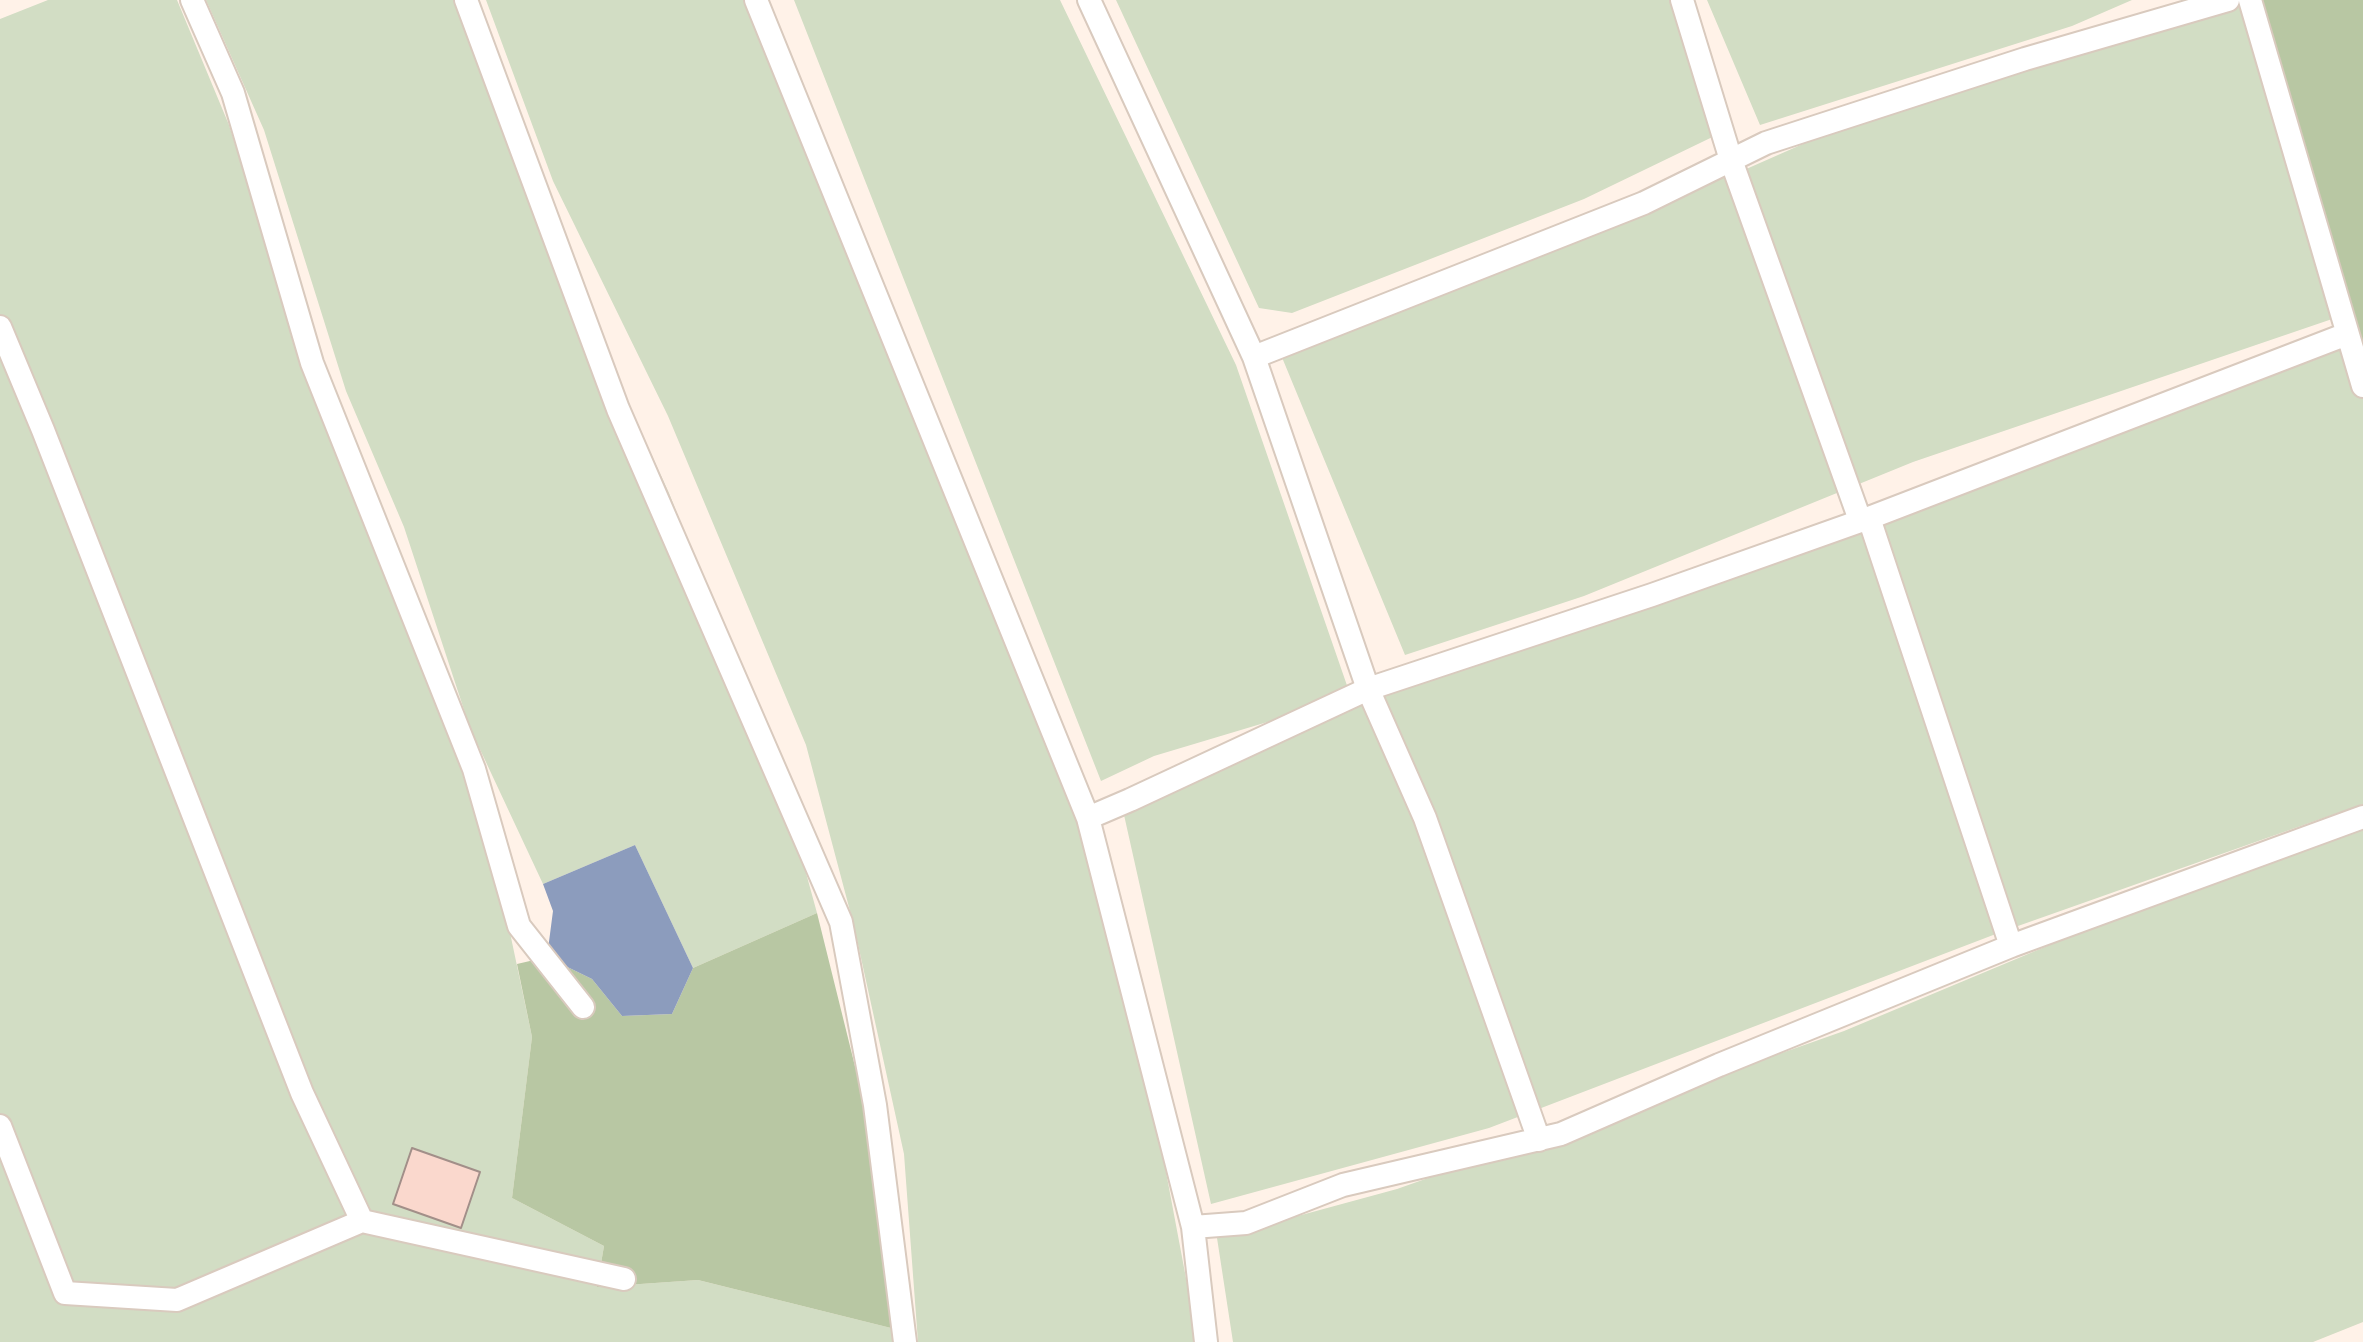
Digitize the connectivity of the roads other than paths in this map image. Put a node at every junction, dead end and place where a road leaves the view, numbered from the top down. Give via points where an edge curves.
1 (192, 0) edge
2 (466, 0) edge
3 (756, 0) edge
4 (1089, 0) edge
5 (1682, 0) edge
6 (2228, 0) edge
7 (2250, 0) edge
8 (1731, 160) junction
9 (0, 327) edge
10 (2347, 334) junction
11 (1254, 357) junction
12 (2363, 386) edge
13 (1865, 519) junction
14 (1368, 689) junction
15 (2363, 817) edge
16 (1088, 818) junction
17 (2011, 946) junction
18 (583, 1007) dead end
19 (0, 1126) edge
20 (1539, 1140) junction
21 (362, 1221) junction
22 (1193, 1227) junction
23 (624, 1279) dead end
24 (905, 1342) edge
25 (1206, 1342) edge

1 - 18 lane via 233,93 312,363 474,769 519,926
2 - 24 lane via 618,409 841,922 875,1105
3 - 16 lane
4 - 11 lane
5 - 8 lane
6 - 8 lane via 2010,63 1766,143
7 - 10 lane
8 - 11 lane via 1644,203
8 - 13 lane
9 - 21 lane via 302,1093
10 - 12 lane
10 - 13 lane
11 - 14 lane
13 - 14 lane
13 - 17 lane
14 - 16 lane
14 - 20 lane via 1425,818
15 - 17 lane
16 - 22 lane
17 - 20 lane
19 - 21 lane via 65,1293 177,1300
20 - 22 lane via 1343,1185 1246,1223
21 - 23 lane
22 - 25 lane

